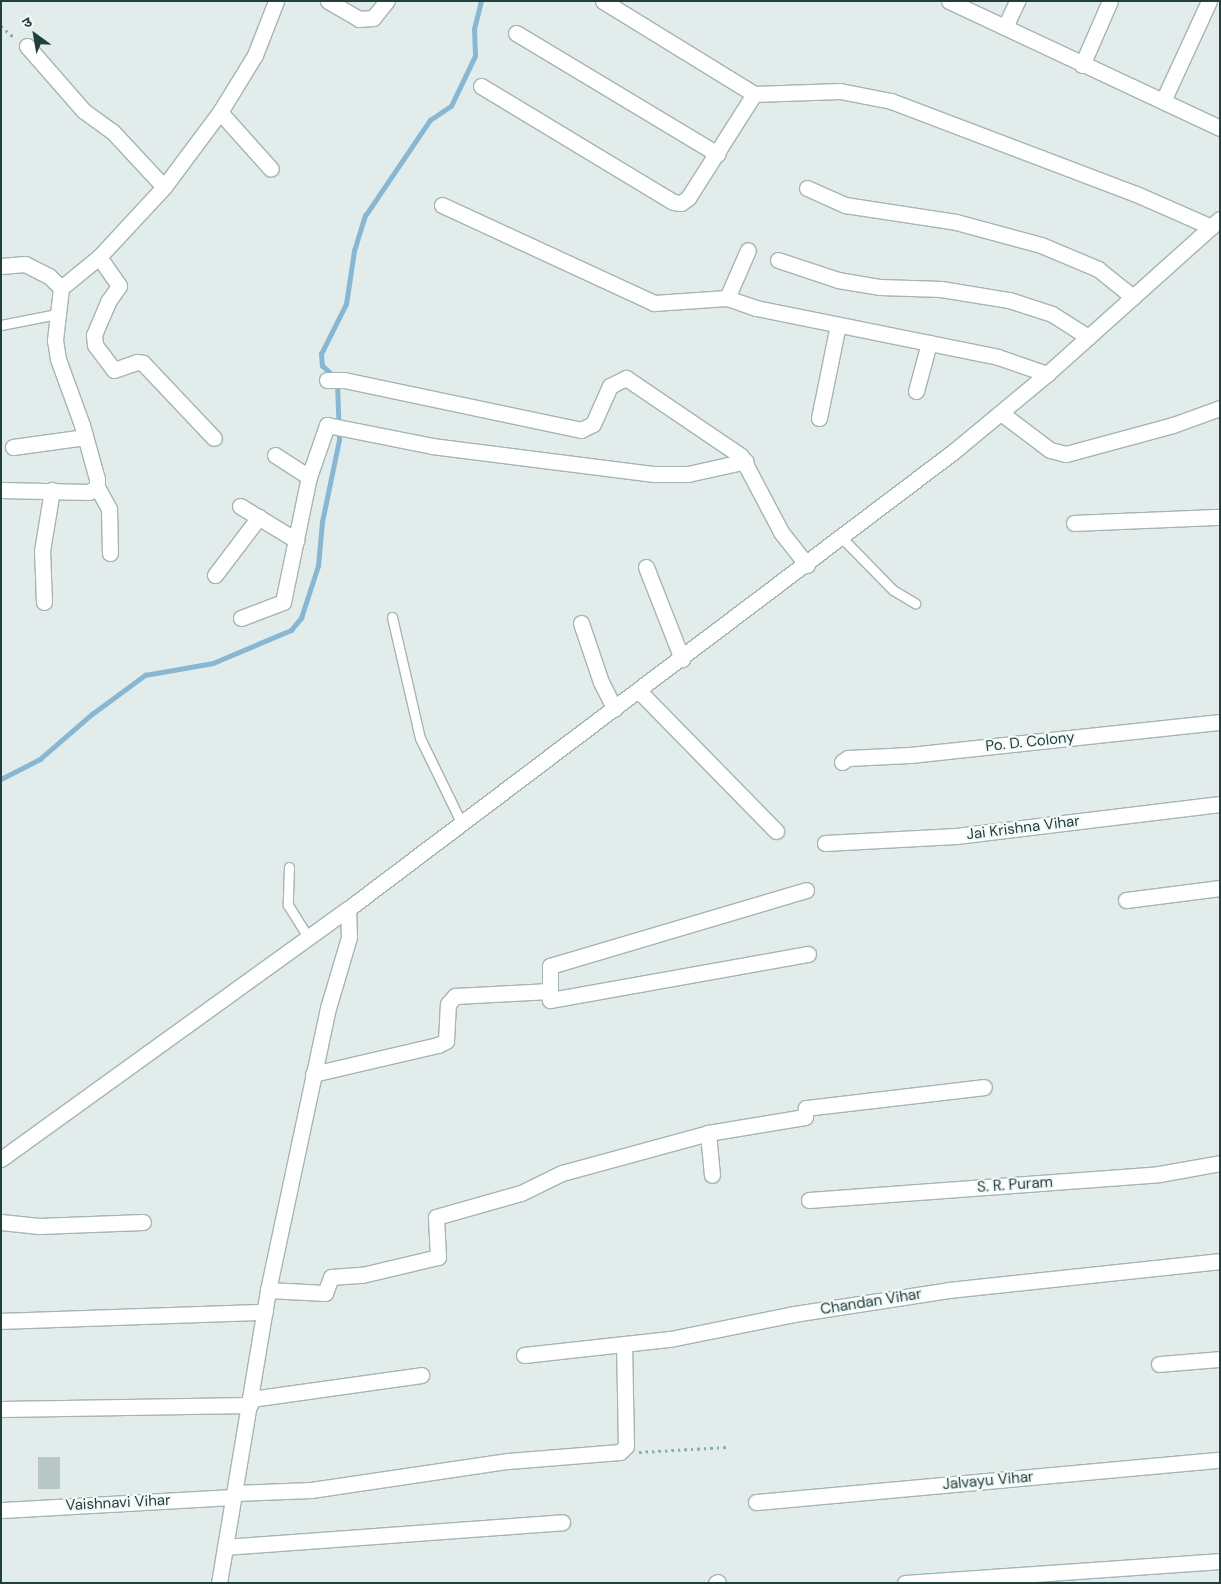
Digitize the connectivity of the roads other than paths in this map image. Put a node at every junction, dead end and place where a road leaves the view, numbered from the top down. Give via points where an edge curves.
1 (276, 1) edge
2 (328, 1) edge
3 (387, 1) edge
4 (603, 1) edge
5 (949, 1) edge
6 (1017, 1) edge
7 (1110, 1) edge
8 (1209, 1) edge
9 (1005, 28) junction
10 (516, 33) dead end
11 (27, 46) road end
12 (1082, 65) junction
13 (481, 86) dead end
14 (754, 94) junction
15 (1163, 101) junction
16 (220, 112) junction
17 (1220, 128) edge
18 (717, 154) junction
19 (271, 169) dead end
20 (164, 187) junction
21 (807, 188) dead end
22 (442, 205) dead end
23 (1216, 223) edge
24 (748, 250) dead end
25 (99, 257) junction
26 (778, 260) dead end
27 (1, 266) edge
28 (61, 288) junction
29 (1133, 297) junction
30 (727, 298) junction
31 (57, 314) junction
32 (1, 325) edge
33 (838, 325) junction
34 (1088, 337) junction
35 (929, 343) junction
36 (1047, 374) junction
37 (327, 380) dead end
38 (916, 391) dead end
39 (1220, 408) edge
40 (1001, 413) junction
41 (819, 418) dead end
42 (85, 437) junction
43 (214, 438) dead end
44 (13, 447) dead end
45 (275, 456) dead end
46 (746, 461) junction
47 (308, 477) junction
48 (96, 487) junction
49 (1, 490) edge
50 (52, 490) junction
51 (240, 506) dead end
52 (259, 517) junction
53 (1220, 518) edge
54 (1074, 523) dead end
55 (842, 538) junction
56 (296, 540) junction
57 (110, 553) dead end
58 (806, 565) junction
59 (646, 566) dead end
60 (215, 574) dead end
61 (44, 602) dead end
62 (915, 603) dead end
63 (392, 617) dead end
64 (241, 618) dead end
65 (581, 623) dead end
66 (682, 659) junction
67 (639, 691) junction
68 (615, 709) junction
69 (1220, 722) edge
70 (842, 762) dead end
71 (1220, 804) edge
72 (462, 824) junction
73 (776, 831) dead end
74 (825, 842) dead end
75 (289, 867) dead end
76 (1220, 888) edge
77 (806, 890) dead end
78 (1126, 900) dead end
79 (348, 908) junction
80 (308, 937) junction
81 (808, 954) dead end
82 (550, 991) junction
83 (313, 1074) junction
84 (984, 1087) dead end
85 (708, 1133) junction
86 (1, 1159) edge
87 (1220, 1163) edge
88 (712, 1175) dead end
89 (809, 1200) dead end
90 (1, 1222) edge
91 (143, 1222) dead end
92 (1220, 1261) edge
93 (268, 1290) junction
94 (265, 1312) junction
95 (1, 1321) edge
96 (624, 1344) junction
97 (524, 1355) dead end
98 (1220, 1359) edge
99 (1159, 1364) dead end
100 (421, 1375) dead end
101 (250, 1402) junction
102 (1, 1409) edge
103 (1220, 1460) edge
104 (234, 1495) junction
105 (756, 1502) dead end
106 (1, 1510) edge
107 (562, 1522) dead end
108 (225, 1547) junction
109 (1220, 1561) edge
110 (219, 1583) edge
111 (905, 1583) edge

1 - 16 street via 255,55
2 - 3 street via 359,19 373,18
4 - 14 street
5 - 9 street
6 - 9 street
7 - 12 street
8 - 15 street
9 - 12 street
10 - 18 street
11 - 20 street via 84,110 112,131
12 - 15 street
13 - 18 street via 674,202 688,198
14 - 18 street
14 - 23 street via 840,91 891,101
15 - 17 street
16 - 19 street
16 - 20 street
20 - 25 street
21 - 29 street via 845,204 956,222 1041,245 1098,269
22 - 30 street via 654,303
23 - 29 street
24 - 30 street
25 - 28 street
25 - 43 street via 119,286 108,302 94,335 95,345 110,367 118,370 137,362 143,363
26 - 34 street via 838,280 880,287 941,289 1009,300 1052,314
27 - 28 street via 25,264 49,276
28 - 31 street
29 - 34 street
30 - 33 street via 756,308
31 - 32 lane
31 - 42 street via 58,359
33 - 35 street
33 - 41 street
34 - 36 street
35 - 36 street via 998,357
35 - 38 street
36 - 40 street
37 - 46 street via 344,380 582,430 593,424 610,386 626,378
39 - 40 street via 1173,425 1066,454 1050,450
40 - 55 street
42 - 44 street
42 - 48 street via 97,478
45 - 47 street
46 - 47 street via 688,474 654,474 432,446 327,425
46 - 58 street via 781,532
47 - 56 street
48 - 50 street via 89,492
48 - 57 street via 109,509
49 - 50 street
50 - 61 street via 42,551
51 - 52 street
52 - 56 street
52 - 60 street
53 - 54 street
55 - 58 street
55 - 62 lane via 892,590
56 - 64 street via 283,602
58 - 66 street
59 - 66 street
63 - 72 lane via 420,738
65 - 68 street via 601,682
66 - 67 street
67 - 68 street
67 - 73 street
68 - 72 street
69 - 70 street, Po. D. Colony via 910,755 848,758
71 - 74 street, Jai Krishna Vihar via 956,836
72 - 79 street
75 - 80 lane via 288,905
76 - 78 street
77 - 82 street via 550,966
79 - 80 street
79 - 83 street via 349,936
80 - 86 street
81 - 82 street via 550,1000
82 - 83 street via 455,996 448,1004 446,1041
83 - 93 street
84 - 85 street via 806,1108 804,1117
85 - 88 street
85 - 93 street via 562,1173 521,1193 436,1218 438,1257 362,1275 330,1277 325,1293
87 - 89 street, S. R. Puram via 1160,1174
90 - 91 street via 39,1226
92 - 96 street, Chandan Vihar via 949,1290
93 - 94 street
94 - 95 street
94 - 101 street
96 - 97 street, Chandan Vihar
96 - 104 street, Vaishnavi Vihar via 626,1446 620,1452 508,1461 311,1490
98 - 99 street
100 - 101 street
101 - 102 street
101 - 104 street
103 - 105 street, Jalvayu Vihar
104 - 106 street, Vaishnavi Vihar
104 - 108 street
107 - 108 street
108 - 110 street
109 - 111 street

